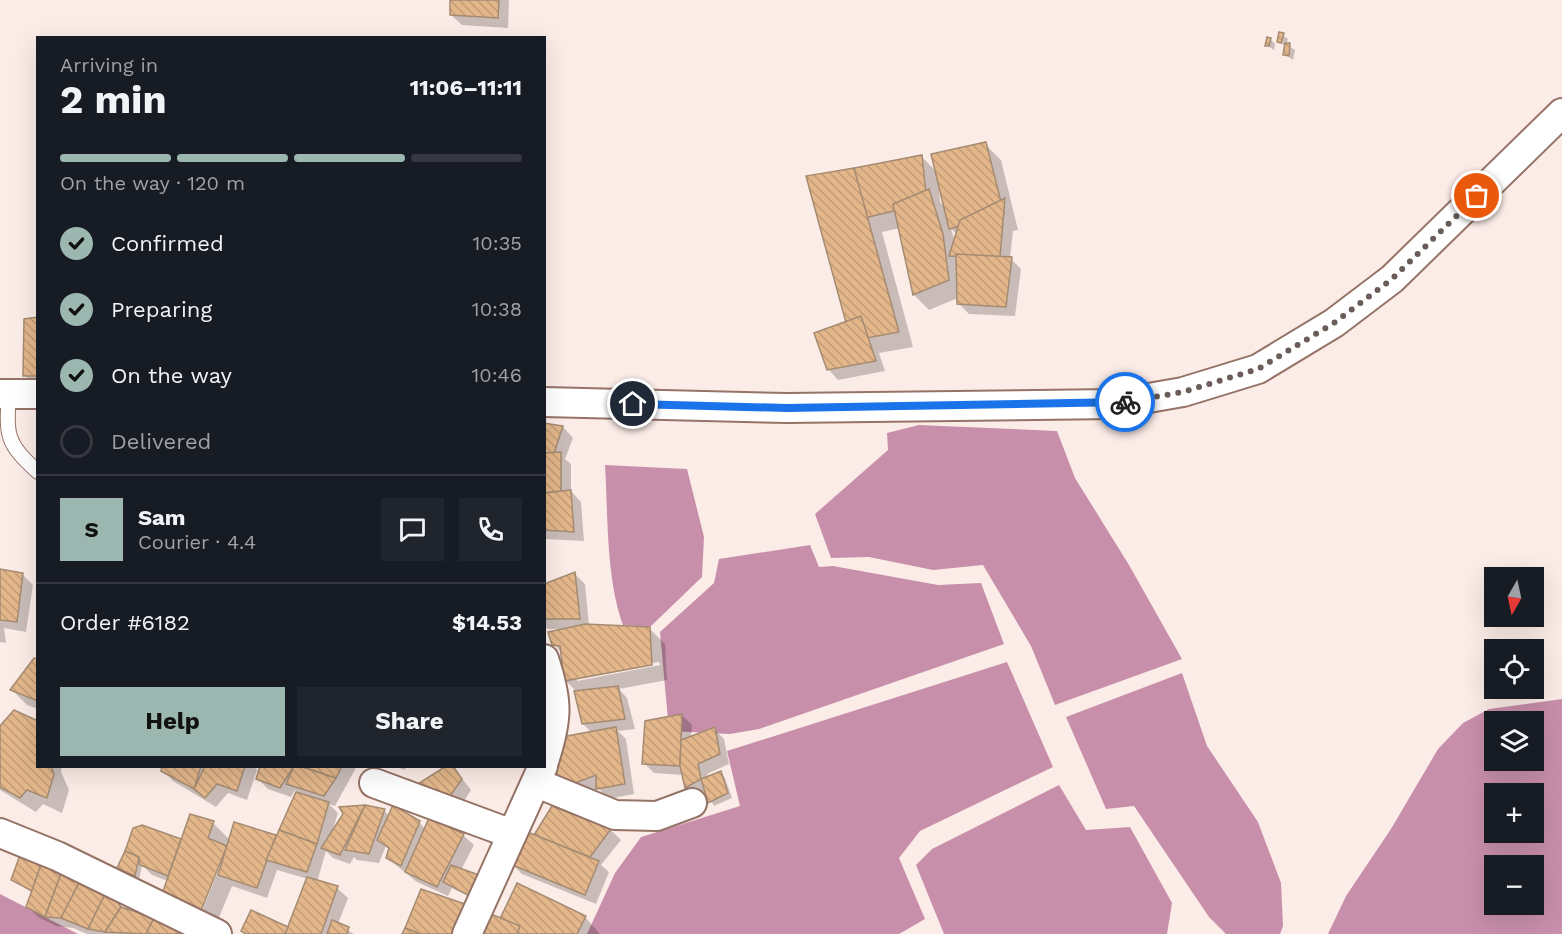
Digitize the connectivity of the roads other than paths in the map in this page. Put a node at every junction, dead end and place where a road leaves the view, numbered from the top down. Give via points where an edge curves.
1 (1562, 113) edge
2 (4, 394) edge
3 (36, 394) edge
4 (546, 402) edge
5 (36, 470) edge
6 (546, 665) edge
7 (546, 757) edge
8 (542, 770) edge
9 (375, 783) dead end
10 (692, 803) dead end
11 (0, 833) edge
12 (513, 834) junction
13 (217, 934) edge
14 (467, 934) edge

1 - 4 street via 1392,279 1334,323 1258,369 1183,392 1114,404 787,408
2 - 3 street
2 - 5 lane via 7,431 16,452
6 - 7 street via 554,688 556,723
8 - 10 street via 615,815 657,816
8 - 12 street
9 - 12 street
11 - 13 street via 57,856
12 - 14 street

